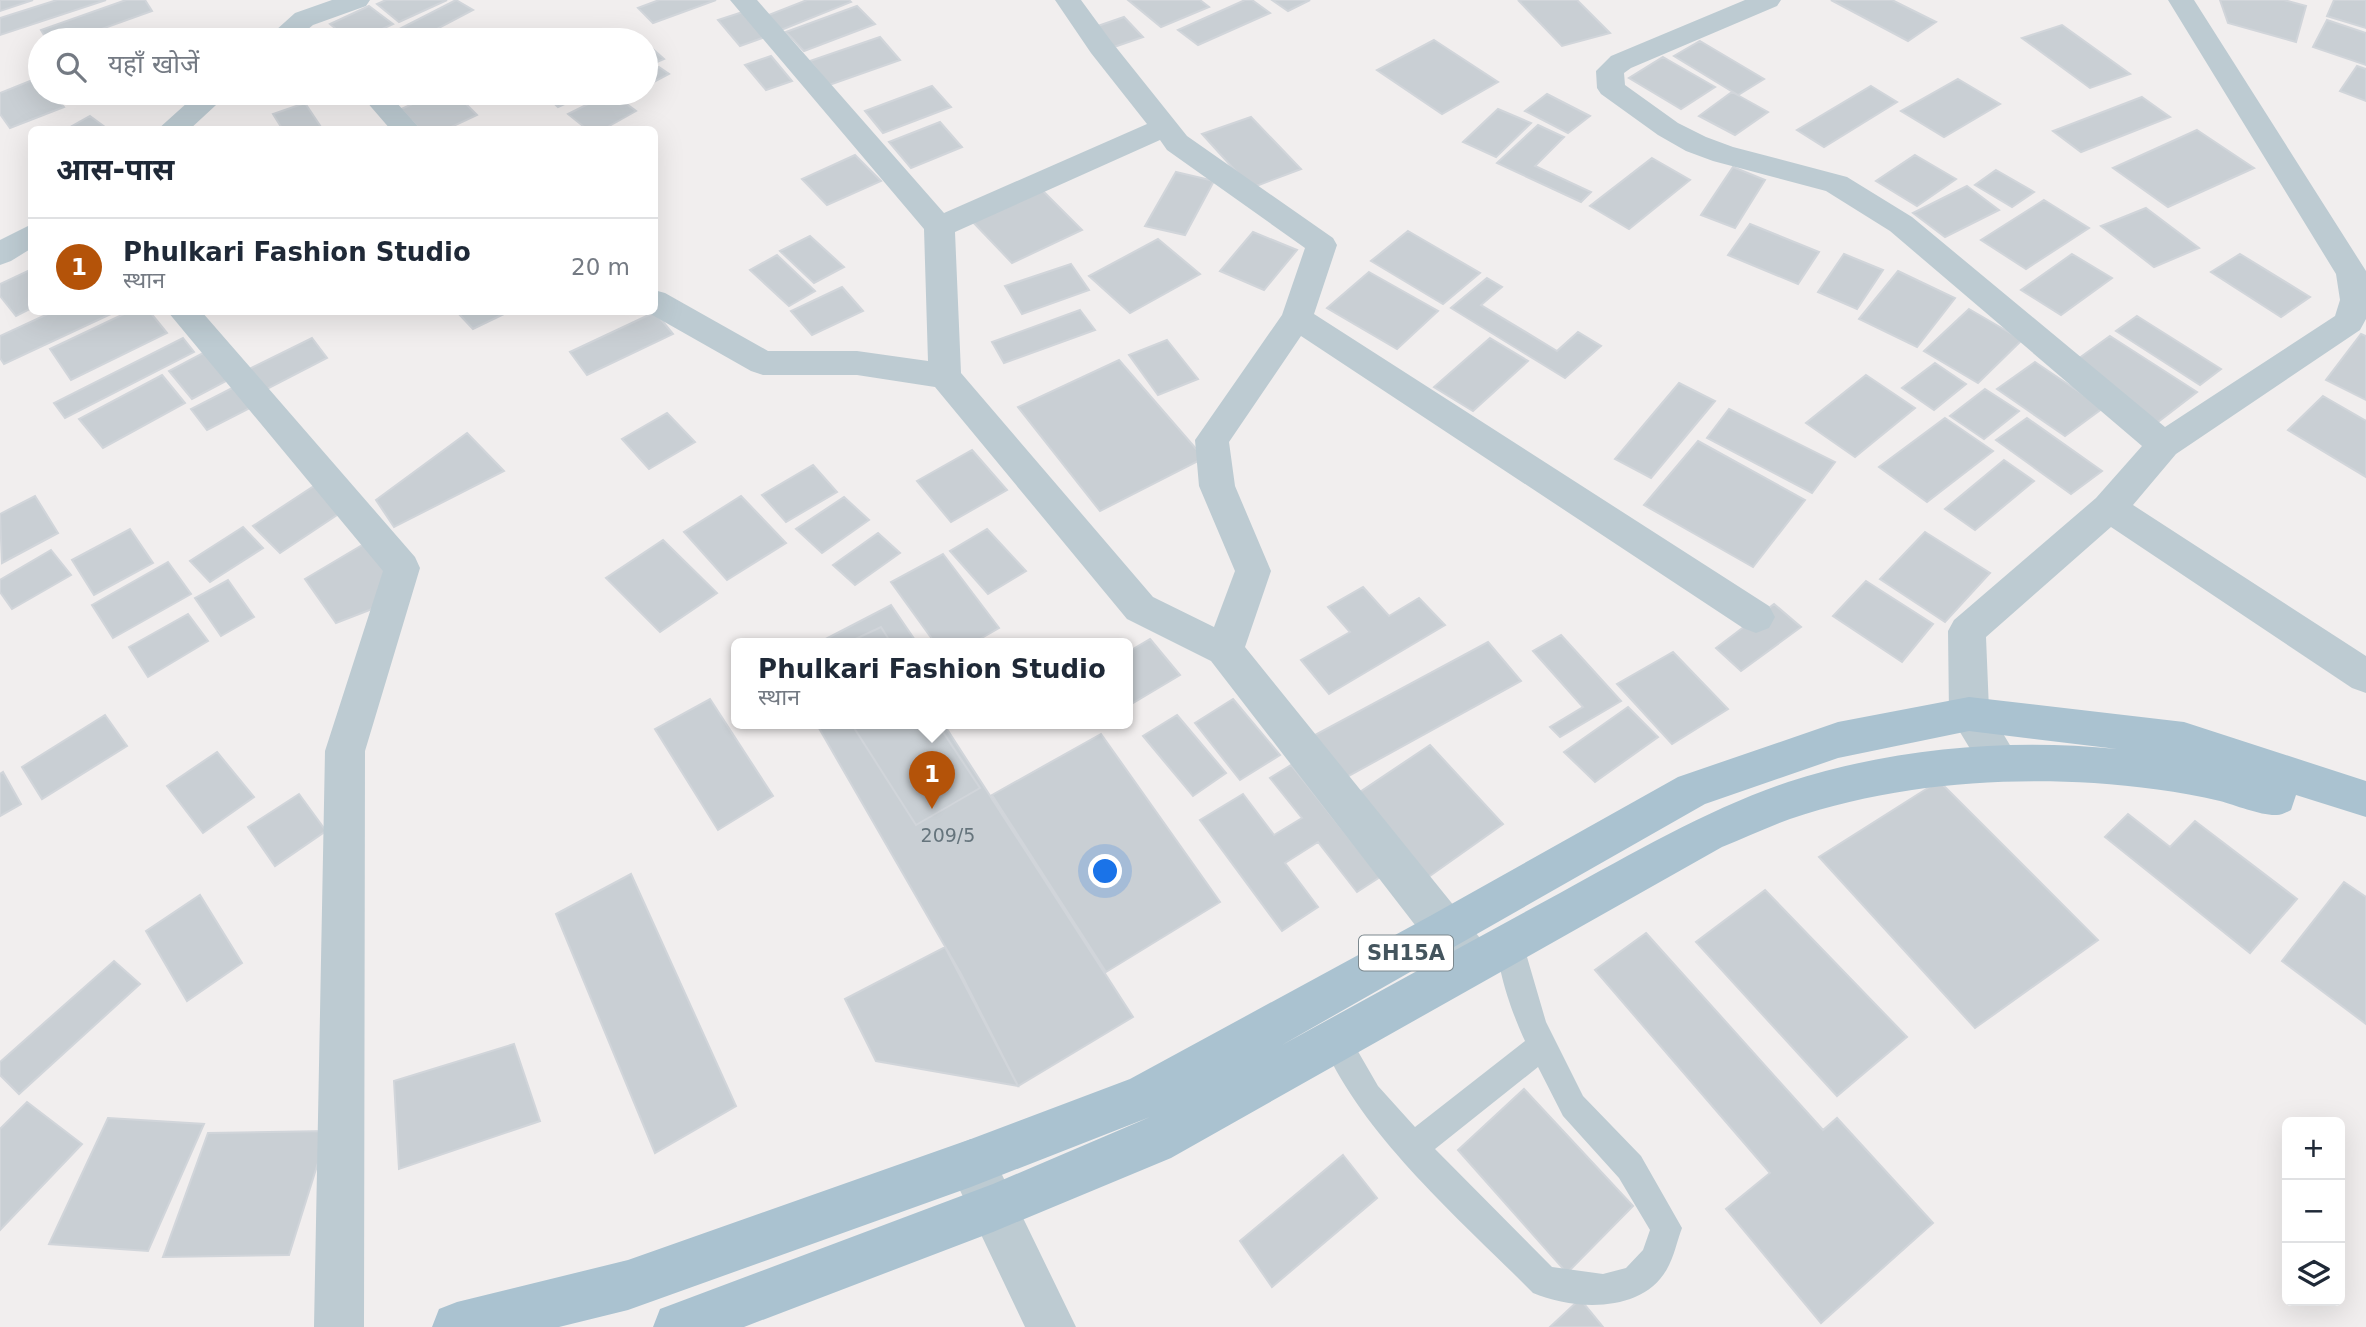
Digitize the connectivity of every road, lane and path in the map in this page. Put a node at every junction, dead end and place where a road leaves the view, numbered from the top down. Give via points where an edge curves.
1 (357, 0) edge
2 (743, 0) edge
3 (1068, 0) edge
4 (1768, 0) edge
5 (2181, 0) edge
6 (304, 19) junction
7 (293, 28) edge
8 (312, 28) edge
9 (201, 105) edge
10 (384, 105) edge
11 (176, 126) edge
12 (403, 126) edge
13 (1165, 127) junction
14 (939, 227) junction
15 (28, 236) edge
16 (0, 254) edge
17 (658, 303) edge
18 (187, 315) edge
19 (1297, 318) junction
20 (945, 376) junction
21 (2164, 445) junction
22 (2109, 508) junction
23 (1756, 617) dead end
24 (1225, 649) junction
25 (2366, 676) edge
26 (1969, 714) junction
27 (2000, 762) junction
28 (2366, 799) edge
29 (2366, 824) edge
30 (1510, 942) junction
31 (1459, 947) junction
32 (1335, 1039) junction
33 (1542, 1046) junction
34 (1413, 1147) junction
35 (971, 1163) junction
36 (993, 1209) junction
37 (339, 1327) edge
38 (457, 1327) edge
39 (678, 1327) edge
40 (1051, 1327) edge

1 - 6 street
2 - 14 street
3 - 13 street
4 - 21 street via 1621,62 1610,71 1611,88 1696,144 1836,184 1901,224
5 - 21 street via 2352,274 2356,300 2349,322
6 - 7 street
6 - 8 street
9 - 11 street
10 - 12 street
13 - 14 street
13 - 19 street via 1177,143 1322,245
14 - 20 street
15 - 16 street
17 - 20 street via 763,363 857,363
18 - 37 street via 401,568 345,751
19 - 23 street
19 - 24 street via 1212,440 1217,486 1253,571
20 - 24 street via 1140,608
21 - 22 street
22 - 25 street
22 - 26 street via 1967,631
24 - 31 street
26 - 27 street
26 - 28 main road, SH15A via 2184,740
26 - 31 main road, SH15A via 1838,740 1692,790
27 - 29 main road, SH15A via 2108,765 2223,782
27 - 30 main road, SH15A via 1899,773 1791,800 1707,834
30 - 31 main road, SH15A
30 - 33 lane via 1518,980
31 - 32 main road, SH15A
31 - 35 main road, SH15A via 1143,1097
32 - 34 lane via 1368,1096
32 - 36 main road, SH15A via 1154,1141
33 - 34 lane
33 - 34 lane via 1573,1106 1630,1167 1666,1228 1655,1260 1635,1281 1604,1290 1544,1282
35 - 36 street
35 - 38 main road, SH15A via 628,1285
36 - 39 main road, SH15A
36 - 40 street

